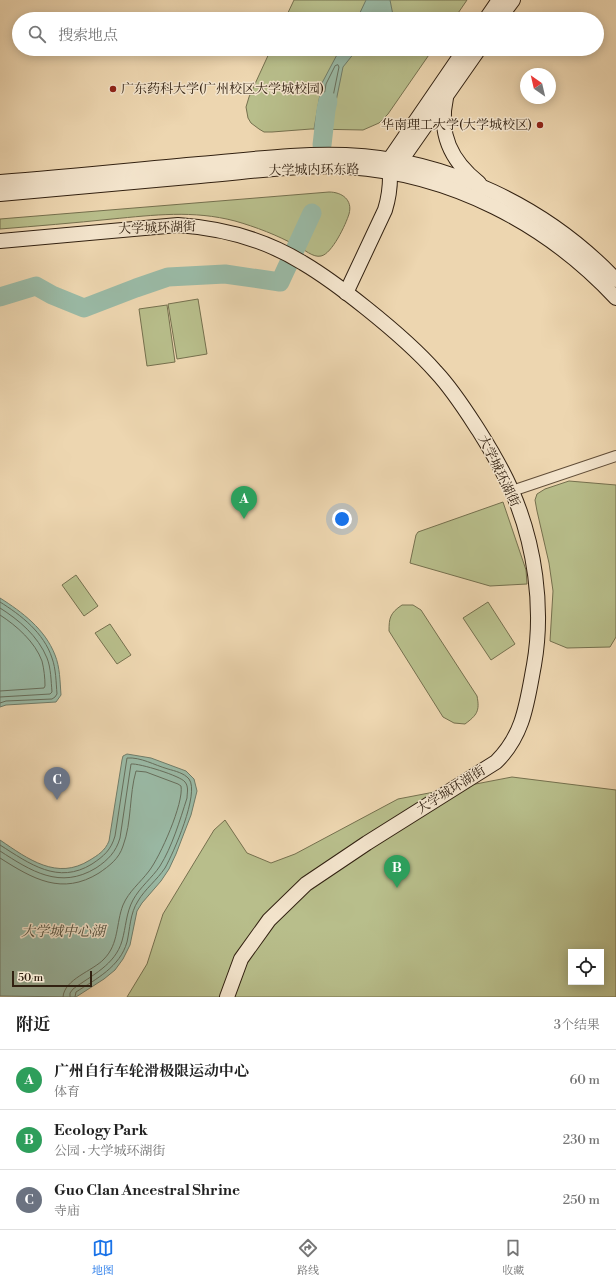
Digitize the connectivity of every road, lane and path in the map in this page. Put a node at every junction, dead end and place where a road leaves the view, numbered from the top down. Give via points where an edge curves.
1 (499, 0) edge
2 (513, 0) edge
3 (491, 12) edge
4 (504, 12) edge
5 (462, 56) edge
6 (474, 56) edge
7 (448, 94) junction
8 (393, 165) junction
9 (0, 182) edge
10 (487, 190) junction
11 (0, 194) edge
12 (0, 241) edge
13 (616, 280) edge
14 (346, 293) junction
15 (616, 298) edge
16 (616, 456) edge
17 (512, 491) junction
18 (227, 997) edge

1 - 3 main road
2 - 4 main road
5 - 8 main road
6 - 7 main road
7 - 8 main road
7 - 10 main road via 443,117 451,151 466,171
8 - 9 main road, 大学城内环东路 via 348,155 293,156
8 - 10 main road, 大学城内环东路 via 444,173
8 - 11 main road, 大学城内环东路 via 294,168
8 - 14 main road via 386,210
8 - 15 main road, 大学城内环东路 via 515,217 571,255
10 - 13 main road, 大学城内环东路 via 521,206 566,236
12 - 14 main road, 大学城环湖街 via 178,225 200,226 221,230 284,252 303,262
14 - 17 main road, 大学城环湖街 via 398,334 437,372 468,414
16 - 17 street
17 - 18 main road, 大学城环湖街 via 527,537 538,605 536,654 526,706 514,741 496,762 306,884 268,920 241,960

